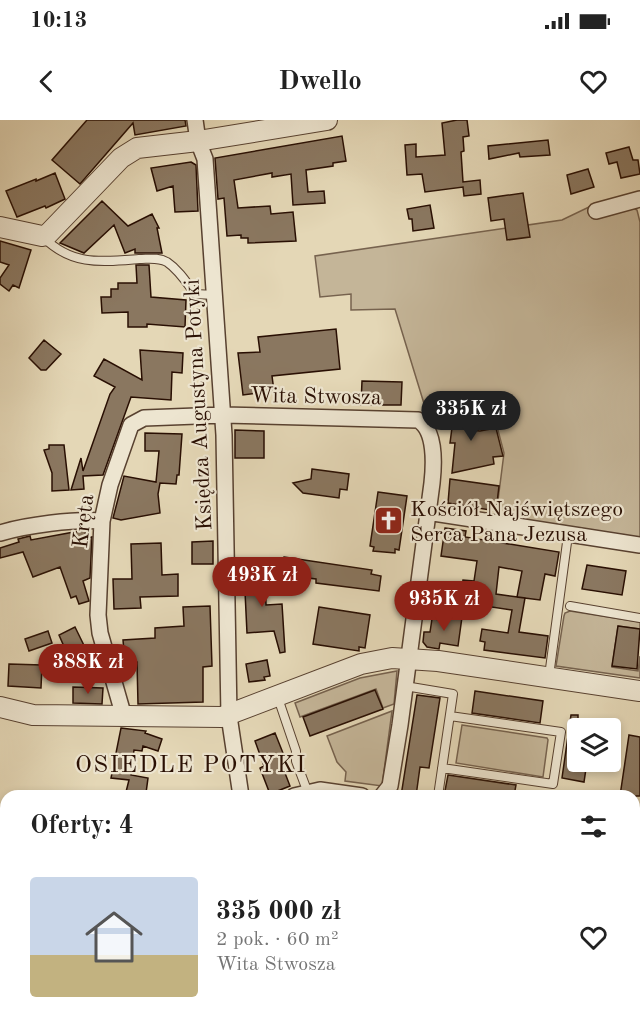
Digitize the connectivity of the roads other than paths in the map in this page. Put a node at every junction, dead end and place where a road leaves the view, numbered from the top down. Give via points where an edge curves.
1 (195, 120) edge
2 (327, 120) edge
3 (198, 141) junction
4 (640, 199) edge
5 (596, 211) dead end
6 (0, 227) edge
7 (42, 236) junction
8 (215, 295) junction
9 (223, 414) junction
10 (427, 512) junction
11 (102, 521) junction
12 (0, 533) edge
13 (568, 535) junction
14 (640, 545) edge
15 (570, 606) dead end
16 (640, 618) edge
17 (408, 658) junction
18 (549, 677) junction
19 (405, 686) junction
20 (640, 691) edge
21 (277, 696) junction
22 (0, 707) edge
23 (229, 716) junction
24 (450, 716) junction
25 (124, 717) junction
26 (442, 768) junction
27 (239, 790) edge
28 (300, 790) edge
29 (387, 790) edge
30 (439, 790) edge

1 - 3 street, Księdza Augustyna Potyki
2 - 3 street
3 - 7 street via 131,151
3 - 8 street, Księdza Augustyna Potyki via 205,159
4 - 5 street
6 - 7 street
7 - 8 lane via 63,253 87,261 161,260 173,267 195,294
8 - 9 street, Księdza Augustyna Potyki
9 - 10 street, Wita Stwosza via 418,420 427,429 434,462
9 - 11 street, Kręta via 144,418 131,424
9 - 23 street, Księdza Augustyna Potyki
10 - 13 street
10 - 17 street, Wita Stwosza
11 - 12 street
11 - 25 street, Kręta via 98,624
13 - 14 street
13 - 18 lane
15 - 16 lane
17 - 18 street
17 - 19 street, Wita Stwosza
17 - 21 street via 361,664
18 - 20 street
19 - 24 lane via 453,694
19 - 29 street, Wita Stwosza
21 - 23 street
21 - 28 lane via 296,751
22 - 25 street via 33,715
23 - 25 street
23 - 27 street, Księdza Augustyna Potyki
24 - 26 lane
24 - 26 lane via 561,732 557,760 553,784
26 - 30 lane

